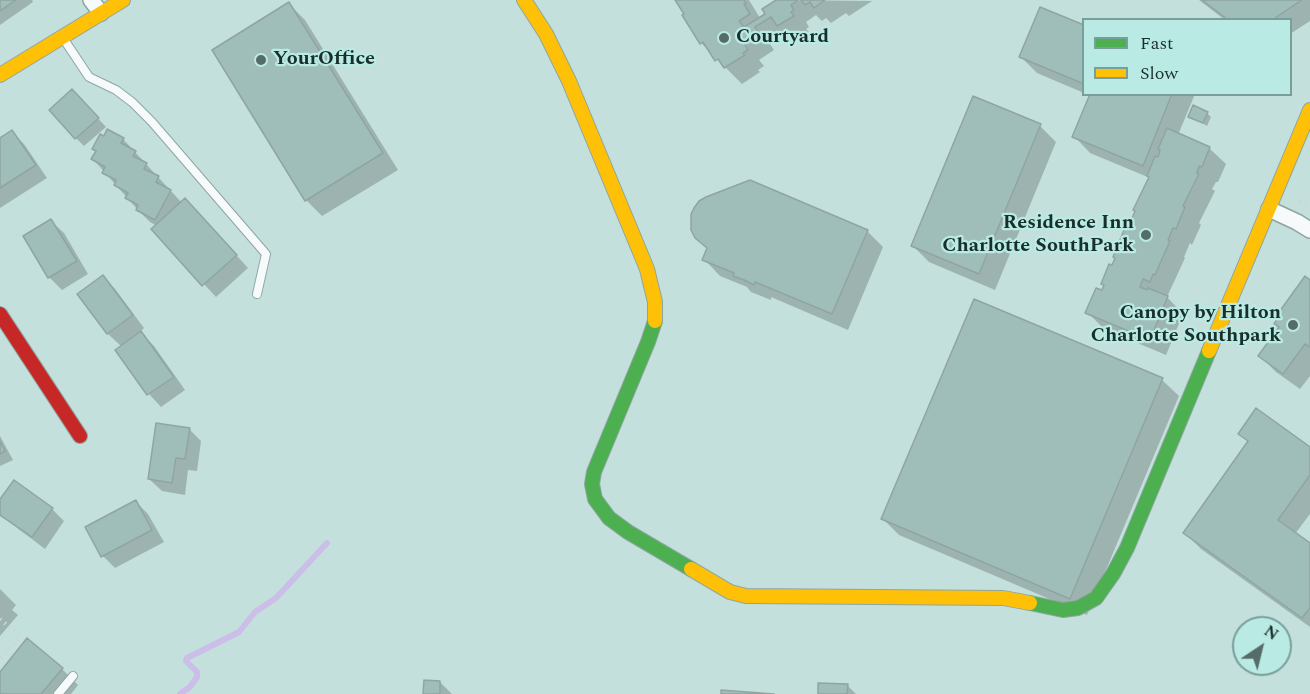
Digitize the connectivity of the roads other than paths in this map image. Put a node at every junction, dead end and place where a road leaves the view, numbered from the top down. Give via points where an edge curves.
1 (91, 0) edge
2 (123, 0) edge
3 (524, 0) edge
4 (101, 14) junction
5 (63, 36) junction
6 (0, 75) edge
7 (1310, 110) edge
8 (1269, 209) junction
9 (1310, 230) edge
10 (257, 294) dead end
11 (0, 314) edge
12 (80, 436) dead end
13 (73, 676) dead end
14 (58, 694) edge

1 - 4 street
2 - 4 street
3 - 8 street via 569,81 647,268 656,302 656,320 593,478 595,499 609,518 644,542 730,592 746,597 1003,598 1069,610 1088,604 1113,574 1127,548
4 - 5 street
5 - 6 street
5 - 10 lane via 89,77 116,90 138,109 266,255
7 - 8 street
8 - 9 street
11 - 12 street
13 - 14 lane

